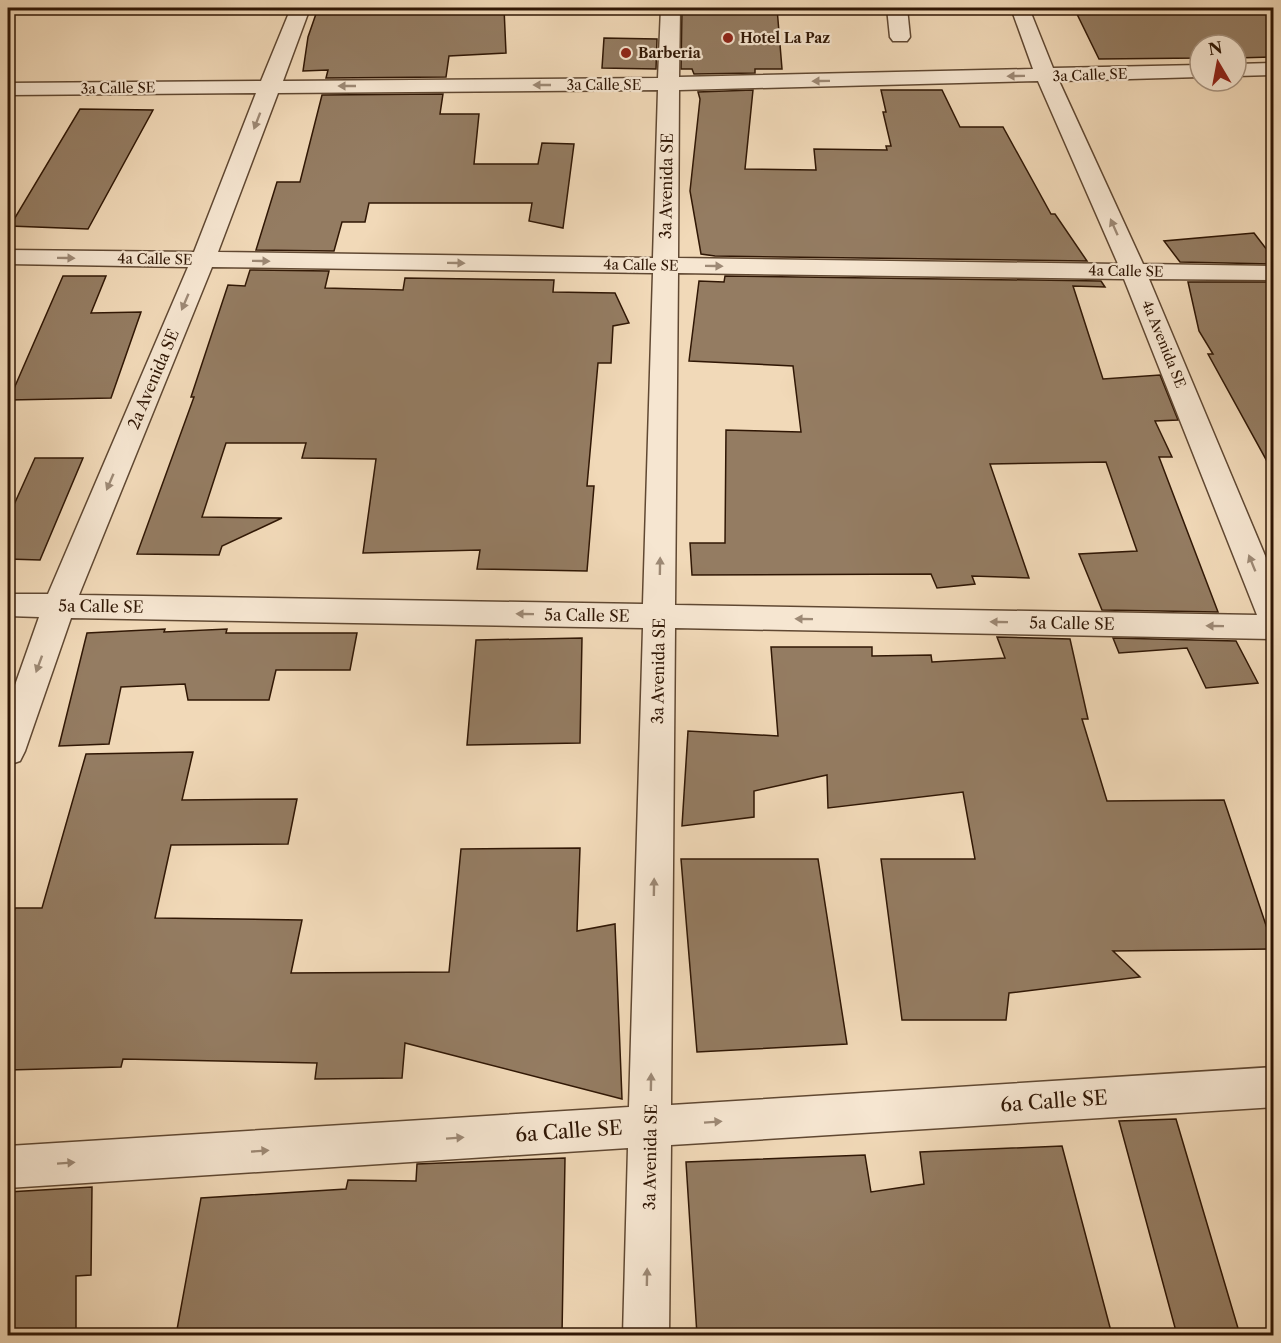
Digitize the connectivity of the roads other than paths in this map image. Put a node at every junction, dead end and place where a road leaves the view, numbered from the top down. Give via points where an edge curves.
1 (300, 8) edge
2 (670, 8) edge
3 (897, 8) edge
4 (1020, 8) edge
5 (900, 37) dead end
6 (1274, 69) edge
7 (1248, 70) edge
8 (1188, 71) edge
9 (1046, 76) junction
10 (668, 84) junction
11 (270, 87) junction
12 (8, 89) edge
13 (8, 257) edge
14 (203, 260) junction
15 (665, 266) junction
16 (1134, 272) junction
17 (1274, 273) edge
18 (8, 605) edge
19 (59, 606) junction
20 (659, 616) junction
21 (1274, 617) edge
22 (1274, 627) edge
23 (8, 751) edge
24 (1274, 1087) edge
25 (650, 1126) junction
26 (8, 1167) edge
27 (646, 1335) edge

1 - 11 street, 2a Avenida SE
2 - 10 street, 3a Avenida SE
3 - 5 street
4 - 9 street, 4a Avenida SE
6 - 7 street
8 - 9 street, 3a Calle SE
9 -> 10 street, 3a Calle SE
16 -> 9 street, 4a Avenida SE
10 -> 11 street, 3a Calle SE
10 - 15 street, 3a Avenida SE
11 - 12 street, 3a Calle SE
11 -> 14 street, 2a Avenida SE
13 -> 14 street, 4a Calle SE
14 -> 15 street, 4a Calle SE
14 -> 19 street, 2a Avenida SE
15 -> 16 street, 4a Calle SE
20 -> 15 street, 3a Avenida SE
16 - 17 street, 4a Calle SE
21 -> 16 street, 4a Avenida SE
18 - 19 street, 5a Calle SE
20 -> 19 street, 5a Calle SE
19 -> 23 street, 2a Avenida SE
22 -> 20 street, 5a Calle SE
25 -> 20 street, 3a Avenida SE
25 -> 24 street, 6a Calle SE
26 -> 25 street, 6a Calle SE
27 -> 25 street, 3a Avenida SE

